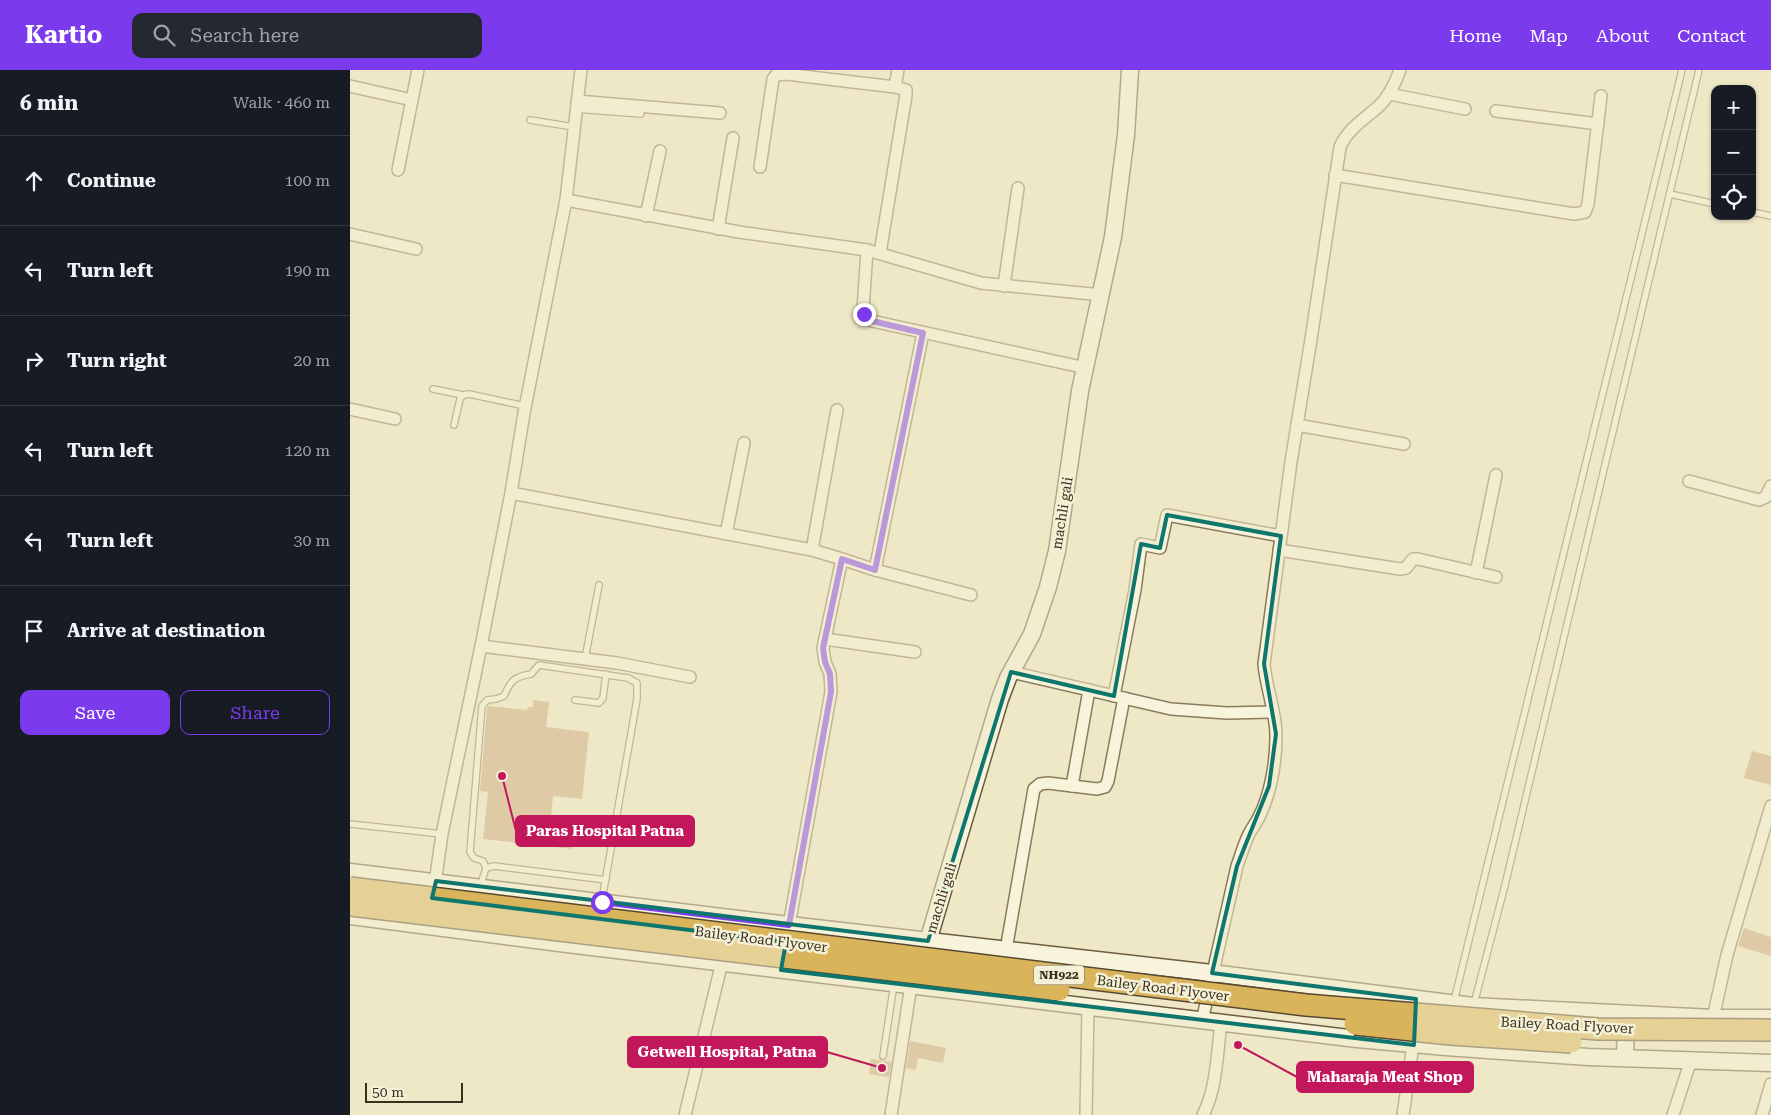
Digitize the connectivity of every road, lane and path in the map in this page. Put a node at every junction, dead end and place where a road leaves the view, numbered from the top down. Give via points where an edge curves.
1 (418, 70) edge
2 (581, 70) edge
3 (898, 70) edge
4 (1130, 70) edge
5 (1400, 70) edge
6 (1682, 70) edge
7 (1699, 70) edge
8 (776, 72) edge
9 (350, 86) edge
10 (895, 87) junction
11 (1389, 94) junction
12 (1601, 96) dead end
13 (412, 100) junction
14 (577, 105) junction
15 (1465, 109) dead end
16 (1496, 111) dead end
17 (720, 113) dead end
18 (642, 114) dead end
19 (530, 120) dead end
20 (1598, 124) junction
21 (574, 127) junction
22 (733, 138) dead end
23 (660, 151) dead end
24 (760, 167) dead end
25 (398, 170) dead end
26 (1335, 175) junction
27 (1018, 188) dead end
28 (1670, 194) junction
29 (566, 200) junction
30 (1711, 203) edge
31 (1756, 213) edge
32 (646, 216) junction
33 (1771, 216) edge
34 (718, 229) junction
35 (350, 234) edge
36 (416, 249) dead end
37 (867, 250) junction
38 (880, 253) junction
39 (1004, 286) junction
40 (1102, 295) junction
41 (923, 333) junction
42 (1086, 368) junction
43 (433, 389) dead end
44 (464, 394) junction
45 (525, 406) junction
46 (350, 408) edge
47 (837, 410) dead end
48 (395, 419) dead end
49 (454, 425) dead end
50 (1297, 425) junction
51 (744, 444) dead end
52 (1404, 444) dead end
53 (1496, 474) dead end
54 (1689, 481) dead end
55 (1771, 486) edge
56 (511, 494) junction
57 (726, 534) junction
58 (1281, 536) junction
59 (812, 550) junction
60 (1279, 550) junction
61 (842, 559) junction
62 (875, 570) junction
63 (1476, 573) junction
64 (1496, 577) dead end
65 (600, 585) dead end
66 (972, 595) dead end
67 (825, 639) junction
68 (481, 646) junction
69 (915, 652) dead end
70 (585, 659) junction
71 (1011, 672) junction
72 (606, 674) junction
73 (690, 677) dead end
74 (1088, 690) junction
75 (1119, 697) junction
76 (575, 700) dead end
77 (1273, 712) junction
78 (1072, 786) junction
79 (1771, 806) edge
80 (350, 824) edge
81 (442, 834) junction
82 (486, 868) junction
83 (350, 872) edge
84 (606, 880) junction
85 (436, 881) junction
86 (480, 887) junction
87 (350, 888) edge
88 (602, 902) junction
89 (350, 905) edge
90 (350, 916) edge
91 (789, 925) junction
92 (425, 926) junction
93 (902, 938) junction
94 (928, 941) junction
95 (1006, 950) junction
96 (722, 962) junction
97 (781, 970) junction
98 (1212, 973) junction
99 (895, 982) junction
100 (911, 985) junction
101 (1416, 999) junction
102 (1454, 1003) junction
103 (1474, 1006) junction
104 (1088, 1007) junction
105 (1627, 1014) junction
106 (1713, 1018) junction
107 (1771, 1018) edge
108 (1202, 1021) junction
109 (1221, 1023) junction
110 (1771, 1030) edge
111 (1414, 1045) junction
112 (1771, 1045) edge
113 (883, 1056) dead end
114 (1625, 1058) junction
115 (1691, 1060) junction
116 (1771, 1063) edge
117 (1771, 1084) edge
118 (685, 1115) edge
119 (891, 1115) edge
120 (1086, 1115) edge
121 (1203, 1115) edge
122 (1403, 1115) edge
123 (1673, 1115) edge
124 (1762, 1115) edge

1 - 13 street
2 - 14 street
3 - 10 street
4 - 40 main road, machli gali via 1126,135
5 - 11 street
6 - 102 lane
7 - 28 lane
8 - 10 street
8 - 24 street
9 - 13 street
10 - 38 street via 907,93
11 - 15 street
11 - 26 street via 1345,136
12 - 20 street
13 - 25 street
14 - 17 street
14 - 18 lane
14 - 21 street
16 - 20 street
19 - 21 lane
20 - 26 street via 1588,204 1583,214
21 - 29 street
22 - 34 street
23 - 32 street
26 - 50 street
27 - 39 street
28 - 30 lane
28 - 103 lane
29 - 32 street
29 - 45 street
31 - 33 lane
32 - 34 street
34 - 37 street
35 - 36 street
37 - 38 street
37 - 41 street via 862,303 864,314 872,321
38 - 39 street via 981,284
39 - 40 street
40 - 42 main road, machli gali
41 - 42 street
41 - 62 street
42 - 71 main road, machli gali via 1057,551 1032,634
43 - 44 lane
44 - 45 lane
44 - 49 lane
45 - 56 street
46 - 48 street
47 - 59 street
50 - 52 street
50 - 58 street
51 - 57 street
53 - 63 street
54 - 55 street via 1759,500 1766,497
56 - 57 street
56 - 68 street
57 - 59 street
58 - 60 street
58 - 75 street via 1167,514 1160,548 1141,544
59 - 61 street
60 - 63 street via 1400,569 1418,559
60 - 77 street via 1264,664
61 - 62 street
61 - 67 street
62 - 66 street
63 - 64 street
65 - 70 lane
67 - 69 street
67 - 91 street via 823,654 830,674 831,692
68 - 70 street
68 - 81 street
70 - 73 street
71 - 74 street
71 - 94 main road, machli gali via 1000,699
72 - 76 lane via 600,703
72 - 82 lane via 539,665 531,674 518,676 509,684 504,696 487,700 482,706 470,852 474,858 483,861
72 - 84 lane via 632,679 637,683 638,691
74 - 75 street
74 - 78 street
75 - 77 street via 1187,711 1227,714
75 - 78 street via 1107,784 1101,788
77 - 98 street via 1276,734 1270,786 1259,818 1241,853
78 - 95 street via 1040,784 1034,789
79 - 106 street via 1727,955
80 - 81 lane
81 - 85 street
82 - 84 lane via 494,866
82 - 86 lane
83 - 85 main road
84 - 88 lane
85 - 86 main road
85 - 92 street
86 - 88 main road
87 - 110 highway, Bailey Road Flyover / NH922, bridge via 1306,1005 1598,1029
88 - 91 main road
89 - 112 highway, Bailey Road Flyover / NH922, bridge via 1450,1034 1599,1044
90 - 92 main road
91 - 93 main road
91 - 97 street
92 - 96 main road
93 - 94 main road
93 - 99 main road
94 - 95 main road
95 - 98 main road
96 - 97 main road
96 - 118 street
97 - 99 main road
98 - 101 main road
98 - 108 street
99 - 100 main road
99 - 113 lane
100 - 104 main road
100 - 119 street
101 - 102 main road
101 - 111 street
102 - 103 main road
103 - 105 main road
104 - 108 main road
104 - 120 street
105 - 106 main road
105 - 114 main road
106 - 107 main road
108 - 109 main road
109 - 111 main road
109 - 121 street via 1213,1084
111 - 114 main road
111 - 122 street
114 - 115 main road
115 - 116 main road
115 - 123 street
117 - 124 street

